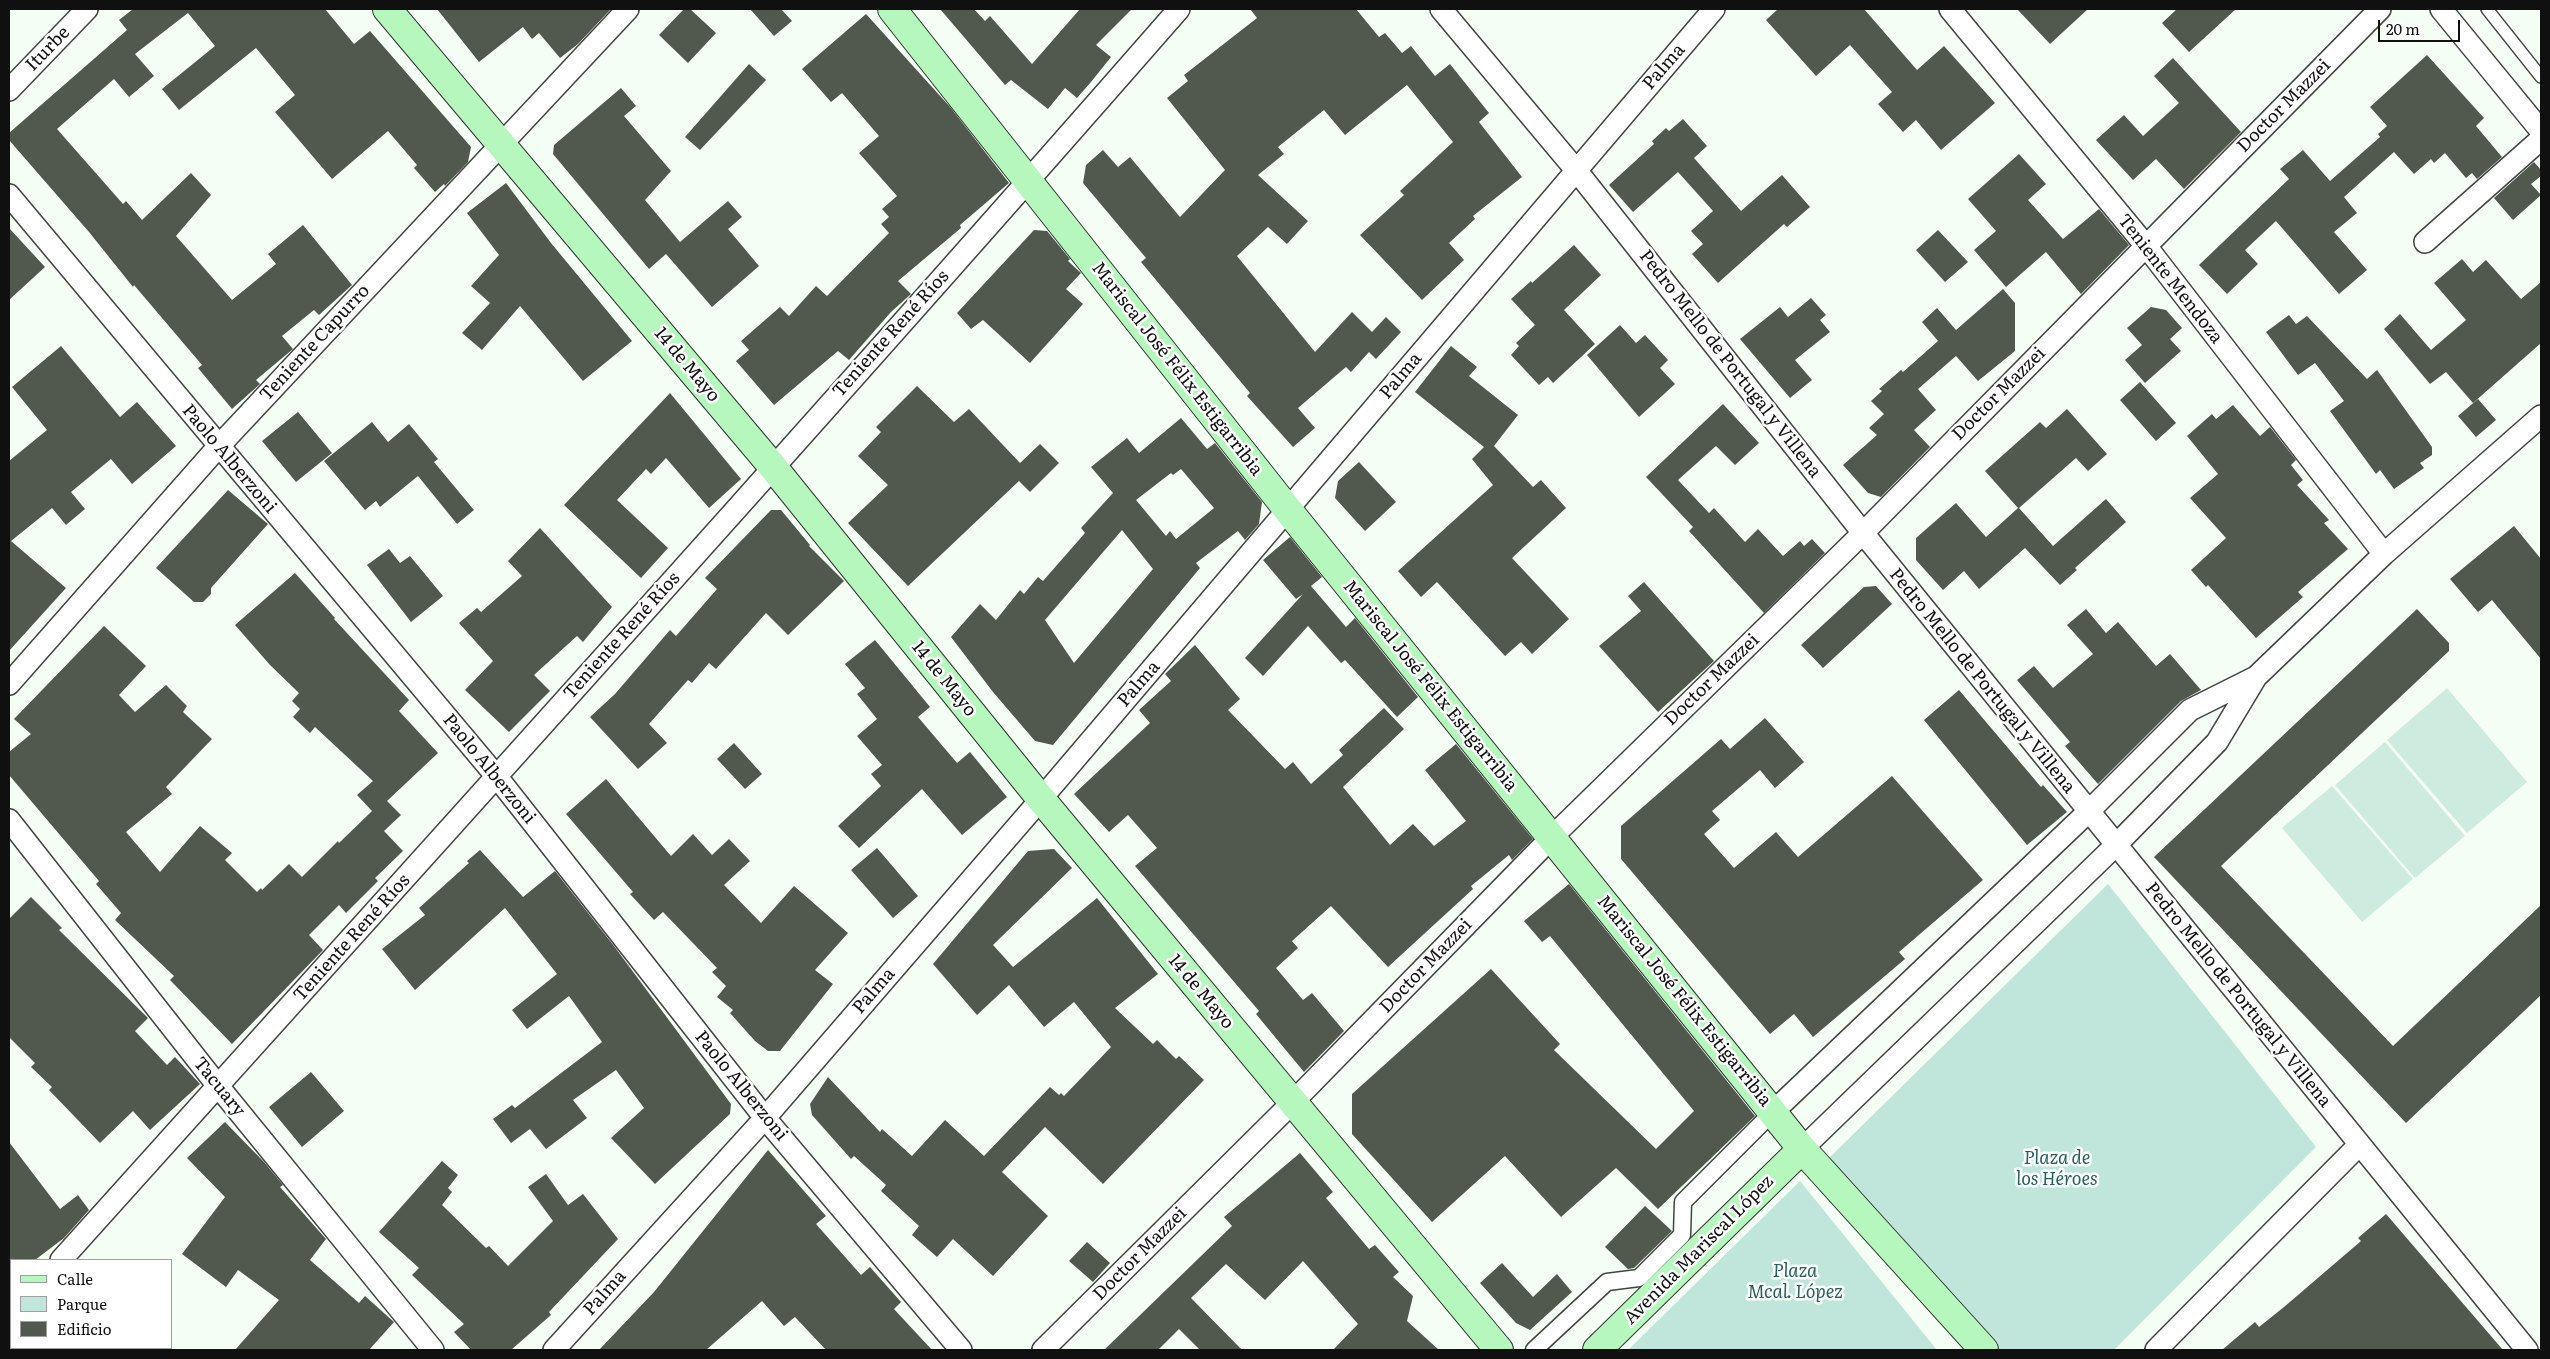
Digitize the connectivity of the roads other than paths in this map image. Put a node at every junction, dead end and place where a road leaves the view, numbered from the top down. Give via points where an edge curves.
1 (87, 9) edge
2 (387, 9) edge
3 (628, 9) edge
4 (892, 9) edge
5 (1178, 9) edge
6 (1441, 9) edge
7 (1714, 9) edge
8 (1950, 9) edge
9 (2380, 9) edge
10 (2441, 9) edge
11 (2487, 9) edge
12 (2541, 78) edge
13 (9, 90) edge
14 (2541, 131) edge
15 (2541, 139) edge
16 (500, 143) junction
17 (1576, 170) junction
18 (1029, 180) junction
19 (9, 195) edge
20 (2425, 242) dead end
21 (2146, 246) junction
22 (2541, 416) edge
23 (218, 447) junction
24 (772, 467) junction
25 (1288, 510) junction
26 (1863, 533) junction
27 (2384, 554) junction
28 (2256, 677) junction
29 (9, 684) edge
30 (497, 777) junction
31 (1041, 798) junction
32 (2088, 812) junction
33 (9, 820) edge
34 (1552, 837) junction
35 (2116, 845) junction
36 (218, 1086) junction
37 (1292, 1103) junction
38 (1773, 1112) junction
39 (765, 1118) junction
40 (2359, 1145) junction
41 (1802, 1149) junction
42 (62, 1259) edge
43 (433, 1350) edge
44 (554, 1350) edge
45 (961, 1350) edge
46 (1042, 1350) edge
47 (1499, 1350) edge
48 (1534, 1350) edge
49 (1597, 1350) edge
50 (1984, 1350) edge
51 (2156, 1350) edge
52 (2527, 1350) edge

1 - 13 street, Iturbe
2 - 16 main road, 14 de Mayo
3 - 16 street, Teniente Capurro
4 - 18 main road, Mariscal José Félix Estigarribia
5 - 18 street, Teniente René Ríos
6 - 17 street, Pedro Mello de Portugal y Villena
7 - 17 street, Palma
8 - 21 street, Teniente Mendoza
9 - 21 street, Doctor Mazzei
10 - 14 street
11 - 12 lane
15 - 20 street
16 - 23 street, Teniente Capurro
16 - 24 main road, 14 de Mayo
17 - 25 street, Palma
17 - 26 street, Pedro Mello de Portugal y Villena
18 - 24 street, Teniente René Ríos
18 - 25 main road, Mariscal José Félix Estigarribia
19 - 23 street, Paolo Alberzoni
21 - 26 street, Doctor Mazzei
21 - 27 street, Teniente Mendoza
22 - 27 street
23 - 29 street, Teniente Capurro
23 - 30 street, Paolo Alberzoni
24 - 30 street, Teniente René Ríos
24 - 31 main road, 14 de Mayo
25 - 31 street, Palma
25 - 34 main road, Mariscal José Félix Estigarribia
26 - 32 street, Pedro Mello de Portugal y Villena
26 - 34 street, Doctor Mazzei
27 - 28 street
28 - 32 street via 2190,710
28 - 35 street via 2217,742
30 - 36 street, Teniente René Ríos
30 - 39 street, Paolo Alberzoni
31 - 37 main road, 14 de Mayo
31 - 39 street, Palma
32 - 35 street, Pedro Mello de Portugal y Villena
32 - 38 street
33 - 36 street, Tacuary
34 - 37 street, Doctor Mazzei
34 - 38 main road, Mariscal José Félix Estigarribia
35 - 40 street, Pedro Mello de Portugal y Villena
35 - 41 street
36 - 42 street, Teniente René Ríos
36 - 43 street, Tacuary
37 - 46 street, Doctor Mazzei
37 - 47 main road, 14 de Mayo
38 - 41 main road, Mariscal José Félix Estigarribia
38 - 48 street, Avenida Mariscal López via 1682,1202 1682,1235 1640,1278 1606,1282
39 - 44 street, Palma
39 - 45 street, Paolo Alberzoni
40 - 51 street
40 - 52 street, Pedro Mello de Portugal y Villena
41 - 49 main road, Avenida Mariscal López
41 - 50 main road, Mariscal José Félix Estigarribia

